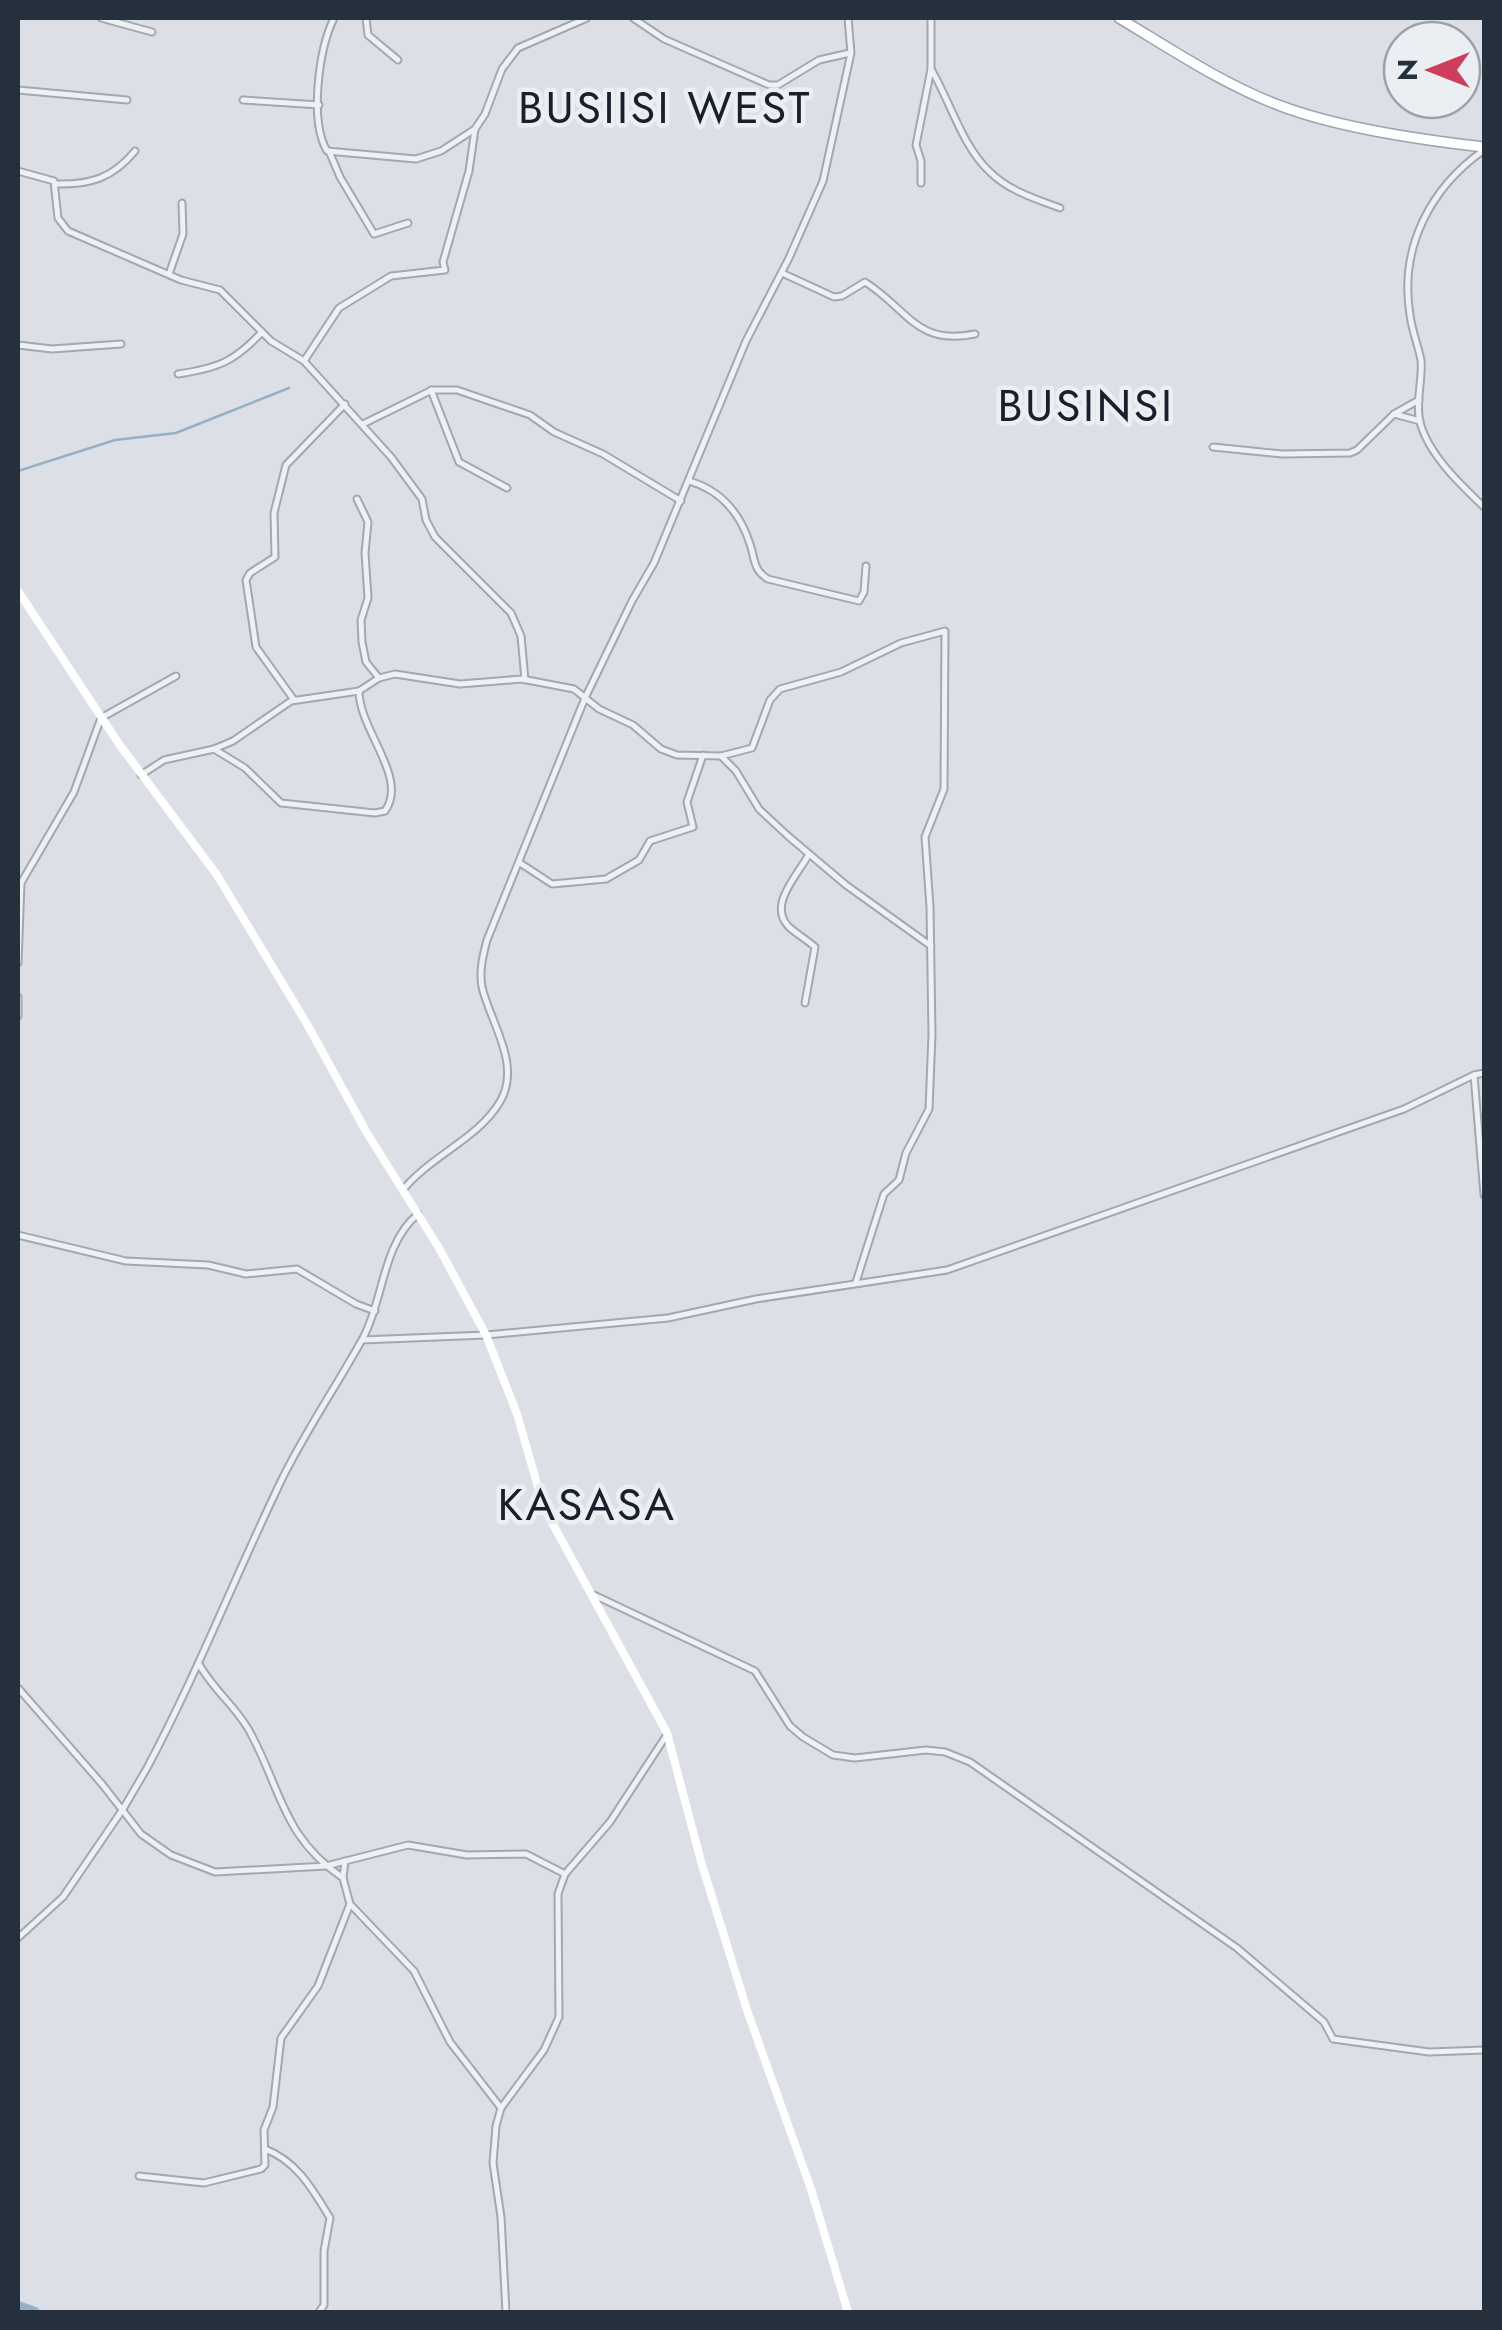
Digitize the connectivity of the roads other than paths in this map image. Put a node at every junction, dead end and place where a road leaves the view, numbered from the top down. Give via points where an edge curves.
1 (100, 18) edge
2 (334, 18) edge
3 (366, 18) edge
4 (587, 18) edge
5 (633, 18) edge
6 (848, 18) edge
7 (931, 18) edge
8 (1119, 18) edge
9 (152, 32) dead end
10 (851, 53) junction
11 (398, 60) dead end
12 (931, 69) junction
13 (18, 90) edge
14 (127, 100) dead end
15 (243, 100) dead end
16 (318, 105) junction
17 (475, 129) junction
18 (1484, 148) edge
19 (135, 151) dead end
20 (329, 151) junction
21 (18, 171) edge
22 (921, 183) dead end
23 (56, 184) junction
24 (182, 204) dead end
25 (1060, 208) dead end
26 (408, 224) dead end
27 (782, 273) junction
28 (170, 274) junction
29 (262, 332) junction
30 (975, 334) dead end
31 (121, 344) dead end
32 (18, 345) edge
33 (304, 361) junction
34 (178, 374) dead end
35 (431, 390) junction
36 (1420, 400) junction
37 (345, 404) junction
38 (1394, 414) junction
39 (1420, 421) junction
40 (363, 424) junction
41 (1214, 447) dead end
42 (689, 481) junction
43 (508, 488) dead end
44 (357, 499) dead end
45 (682, 501) junction
46 (1484, 507) edge
47 (866, 566) dead end
48 (18, 591) edge
49 (176, 676) dead end
50 (379, 678) junction
51 (525, 680) junction
52 (359, 691) junction
53 (585, 698) junction
54 (294, 700) junction
55 (102, 718) junction
56 (214, 749) junction
57 (703, 755) junction
58 (721, 756) junction
59 (141, 774) junction
60 (809, 854) junction
61 (520, 863) junction
62 (20, 884) edge
63 (18, 899) edge
64 (930, 946) junction
65 (18, 962) edge
66 (18, 997) edge
67 (806, 1002) dead end
68 (18, 1016) edge
69 (1484, 1073) edge
70 (1474, 1075) junction
71 (403, 1190) junction
72 (1484, 1195) edge
73 (418, 1214) junction
74 (18, 1235) edge
75 (856, 1282) junction
76 (375, 1311) junction
77 (486, 1335) junction
78 (362, 1340) junction
79 (591, 1594) junction
80 (198, 1663) junction
81 (18, 1688) edge
82 (668, 1733) junction
83 (124, 1809) junction
84 (345, 1862) junction
85 (326, 1866) junction
86 (565, 1874) junction
87 (344, 1878) junction
88 (350, 1904) junction
89 (18, 1938) edge
90 (1484, 2050) edge
91 (500, 2108) junction
92 (265, 2150) junction
93 (139, 2176) dead end
94 (319, 2312) edge
95 (506, 2312) edge
96 (848, 2312) edge

1 - 9 street
2 - 16 street via 323,48
3 - 11 street via 368,35
4 - 17 street via 516,50
5 - 10 street via 769,86 820,60
6 - 10 street
7 - 12 street
8 - 18 main road via 1281,106
10 - 27 street via 823,181
12 - 22 street via 916,144
12 - 25 street via 990,172
13 - 14 street
15 - 16 street
16 - 20 street
17 - 20 street via 423,158
17 - 33 street via 444,270 391,276 346,302
18 - 36 street via 1432,202 1414,238 1409,312 1421,361
19 - 23 street via 97,180
20 - 26 street via 374,234
21 - 23 street
23 - 28 street via 58,218 68,231
24 - 28 street via 183,234
27 - 30 street via 834,296 866,282 917,326 946,338
27 - 42 street via 746,341
28 - 29 street via 226,293
29 - 33 street
29 - 34 street via 234,359
31 - 32 street
33 - 37 street
35 - 40 street
35 - 43 street via 459,462
35 - 45 street via 458,390 530,416
36 - 38 street
36 - 39 street
37 - 40 street
37 - 54 street via 286,465 274,513 275,557 246,580 256,647
38 - 39 street
38 - 41 street via 1350,453
39 - 46 street via 1460,485
40 - 51 street via 422,499 435,537 516,621
42 - 45 street
42 - 47 street via 715,492 732,510 757,571 768,579 859,601
44 - 50 street via 368,527 362,642
45 - 53 street
48 - 55 street
49 - 55 street
50 - 51 street
50 - 52 street
51 - 53 street via 574,689
52 - 54 street
52 - 56 street via 360,710 392,784 385,811 281,803
53 - 57 street via 668,752
53 - 61 street
54 - 56 street
55 - 59 street
55 - 62 street via 74,792
56 - 59 street via 164,760
57 - 58 street
57 - 61 street via 687,802 692,827 650,841 638,860 614,876 552,884
58 - 60 street via 759,809
58 - 64 street via 752,748 780,689 946,631 944,789 925,838
59 - 71 street via 217,875
60 - 64 street
60 - 67 street via 780,910 785,923 816,946
61 - 71 street via 482,962 481,983 506,1062 503,1097
62 - 63 street
63 - 65 street
64 - 75 street via 929,1109 898,1180 884,1194
66 - 68 street
69 - 70 street
70 - 72 street
70 - 75 street via 1404,1109 993,1256 947,1270
71 - 73 street
73 - 76 street via 397,1242
73 - 77 street
74 - 76 street via 126,1261 246,1274 298,1269
75 - 77 street via 668,1318
76 - 78 street
77 - 78 street
77 - 79 street via 544,1508
78 - 80 street via 294,1455
79 - 82 street
79 - 90 street via 756,1670 790,1726 833,1754 935,1751 982,1770 1237,1948 1324,2022 1333,2039 1429,2052
80 - 83 street
80 - 85 street via 251,1732 298,1836
81 - 83 street
82 - 86 street via 610,1822
82 - 96 street via 702,1866
83 - 85 street via 154,1844 215,1872
83 - 89 street via 63,1897
84 - 85 street
84 - 86 street via 408,1845 467,1855 526,1854
84 - 87 street
85 - 87 street
86 - 91 street via 558,1894 559,2017 544,2050
87 - 88 street
88 - 91 street via 414,1971 450,2042
88 - 92 street via 318,1986 282,2038
91 - 95 street via 493,2163
92 - 93 street via 261,2169 217,2181
92 - 94 street via 294,2168 330,2218

